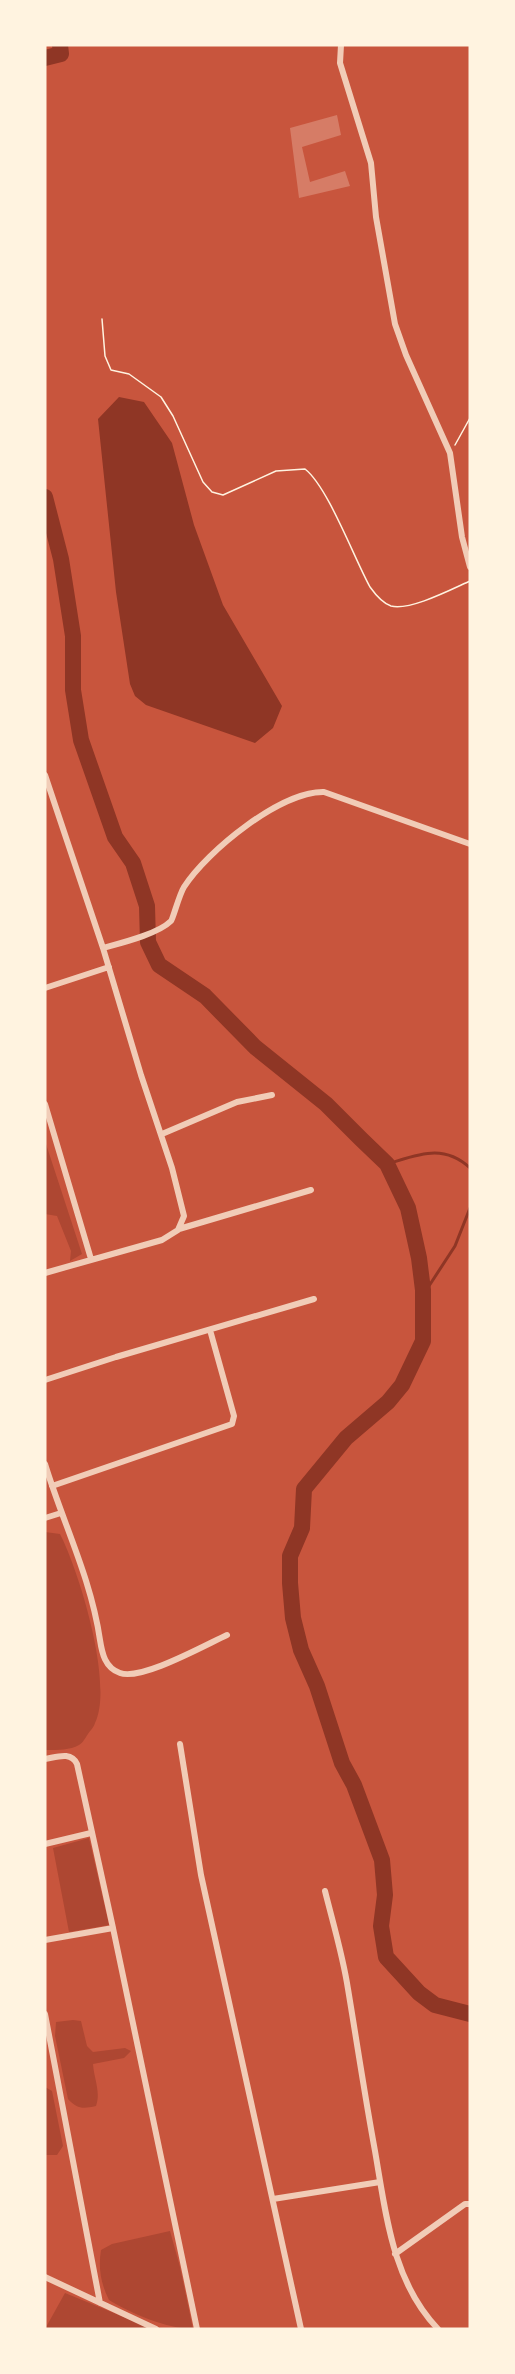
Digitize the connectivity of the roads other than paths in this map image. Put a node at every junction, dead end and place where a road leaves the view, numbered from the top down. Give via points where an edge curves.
1 (341, 45) edge
2 (470, 567) edge
3 (45, 775) edge
4 (470, 844) edge
5 (103, 948) junction
6 (109, 967) junction
7 (45, 988) edge
8 (272, 1095) dead end
9 (45, 1104) edge
10 (162, 1134) junction
11 (311, 1190) dead end
12 (178, 1230) junction
13 (91, 1258) junction
14 (45, 1273) edge
15 (314, 1299) dead end
16 (210, 1330) junction
17 (45, 1380) edge
18 (45, 1464) edge
19 (52, 1486) junction
20 (61, 1513) junction
21 (45, 1518) edge
22 (227, 1635) dead end
23 (180, 1744) dead end
24 (45, 1760) edge
25 (91, 1833) junction
26 (45, 1844) edge
27 (325, 1891) dead end
28 (113, 1928) junction
29 (45, 1940) edge
30 (45, 2014) edge
31 (380, 2182) junction
32 (273, 2199) junction
33 (470, 2204) edge
34 (395, 2254) junction
35 (45, 2277) edge
36 (100, 2303) junction
37 (156, 2329) edge
38 (197, 2329) edge
39 (301, 2329) edge
40 (438, 2329) edge

1 - 2 street via 340,63 371,163 376,217 395,324 450,453
3 - 5 street
4 - 5 street via 324,792 308,794 264,815 221,845 184,886 169,922
5 - 6 street
6 - 7 street
6 - 10 street
8 - 10 street via 237,1102
9 - 13 street
10 - 12 street via 184,1216
11 - 12 street
12 - 13 street via 162,1240
13 - 14 street
15 - 16 street
16 - 17 street
16 - 19 street via 234,1416 232,1424
18 - 19 street
19 - 20 street
20 - 21 street
20 - 22 street via 94,1602 102,1653 111,1668 126,1675 142,1673
23 - 32 street via 201,1875
24 - 25 street via 66,1755 75,1759
25 - 26 street
25 - 28 street
27 - 31 street via 348,1986
28 - 29 street
28 - 38 street
30 - 36 street
31 - 32 street
31 - 34 street
32 - 39 street
33 - 34 street
34 - 40 street via 415,2299
35 - 36 street
36 - 37 street

